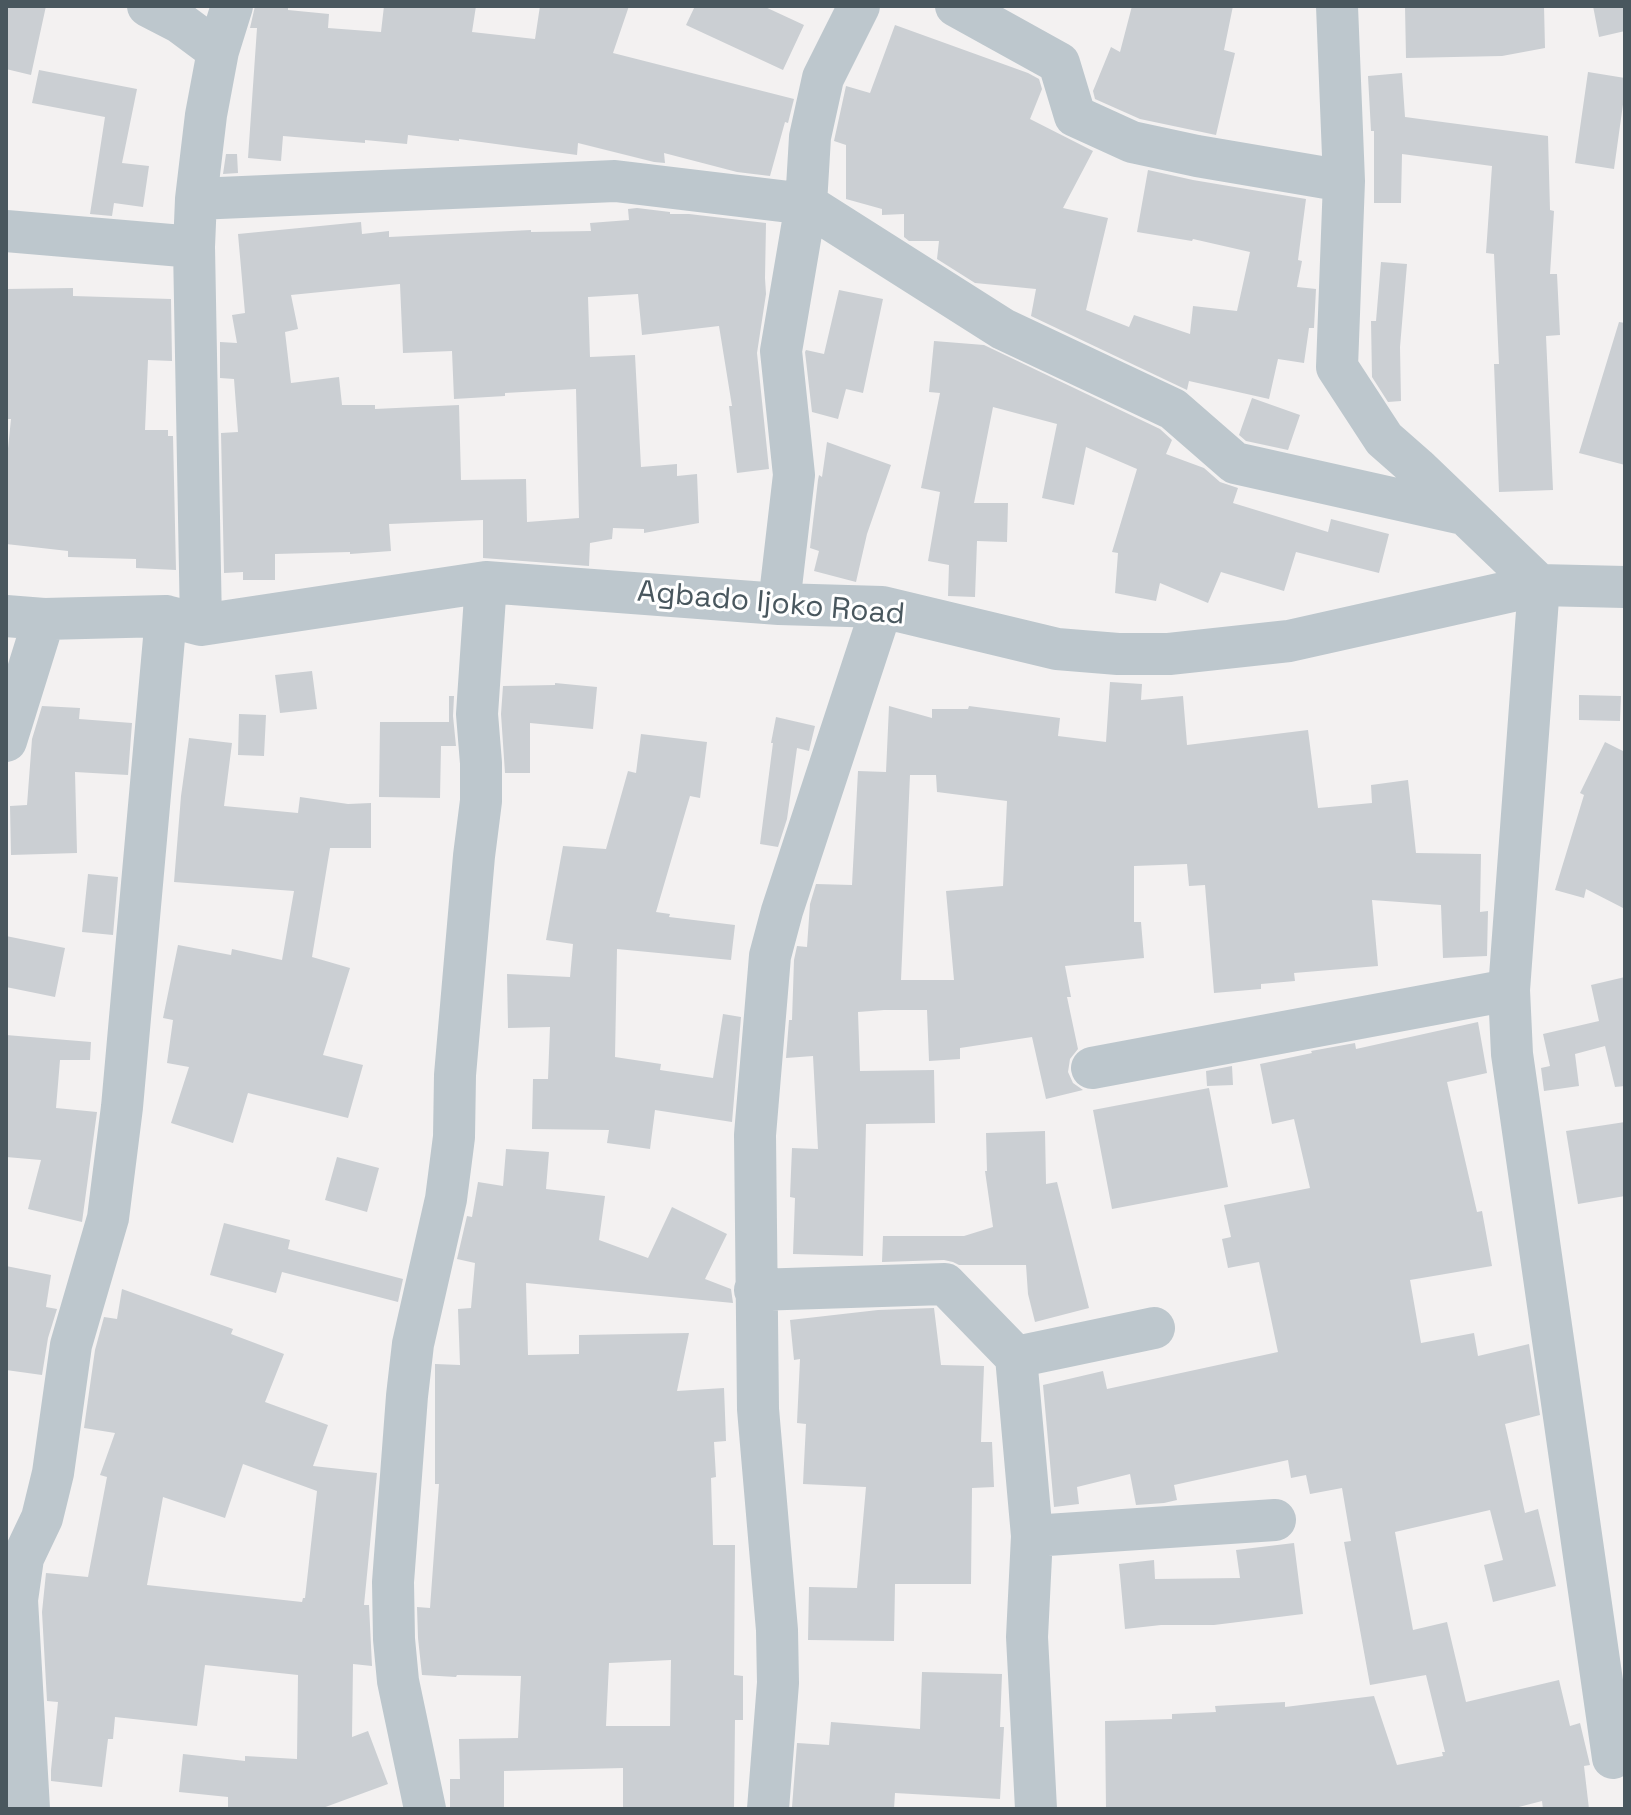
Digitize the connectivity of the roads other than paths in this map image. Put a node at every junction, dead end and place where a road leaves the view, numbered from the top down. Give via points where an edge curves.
1 (148, 6) edge
2 (232, 6) edge
3 (859, 6) edge
4 (956, 6) edge
5 (1337, 6) edge
6 (218, 51) junction
7 (1344, 181) junction
8 (196, 199) junction
9 (806, 204) junction
10 (6, 231) edge
11 (194, 247) junction
12 (1463, 514) junction
13 (486, 582) junction
14 (1539, 585) junction
15 (1625, 587) edge
16 (779, 604) junction
17 (882, 607) junction
18 (25, 618) edge
19 (183, 621) junction
20 (6, 741) edge
21 (1509, 990) junction
22 (1092, 1068) dead end
23 (755, 1290) junction
24 (1154, 1328) dead end
25 (1016, 1357) junction
26 (1275, 1520) dead end
27 (1032, 1536) junction
28 (12, 1600) edge
29 (1613, 1758) dead end
30 (29, 1809) edge
31 (425, 1809) edge
32 (768, 1809) edge
33 (1036, 1809) edge

1 - 6 street
2 - 6 street
3 - 9 street via 823,78 810,137
4 - 7 street via 1059,63 1075,116 1132,142
5 - 7 street
6 - 8 street
7 - 12 street via 1337,367 1384,439
8 - 9 street via 615,181
8 - 11 street
9 - 12 street via 1003,329 1173,409 1235,463
9 - 16 street via 781,351 794,475
10 - 11 street
11 - 19 street
12 - 14 street
13 - 16 street, Agbado Ijoko Road
13 - 19 street, Agbado Ijoko Road
13 - 31 street via 477,714 481,801 454,1137 446,1199 413,1344 393,1582 398,1681
14 - 15 street, Agbado Ijoko Road
14 - 17 street, Agbado Ijoko Road via 1289,641 1169,654 1057,649
14 - 21 street
16 - 17 street, Agbado Ijoko Road
17 - 23 street via 770,956 755,1135
18 - 19 street, Agbado Ijoko Road
18 - 20 street
19 - 28 street via 108,1218 71,1345 42,1518 23,1558
21 - 22 street
21 - 29 street via 1512,1054
23 - 25 street via 945,1284
23 - 32 street via 758,1409 777,1630
24 - 25 street
25 - 27 street
26 - 27 street
27 - 33 street via 1027,1637
28 - 30 street

